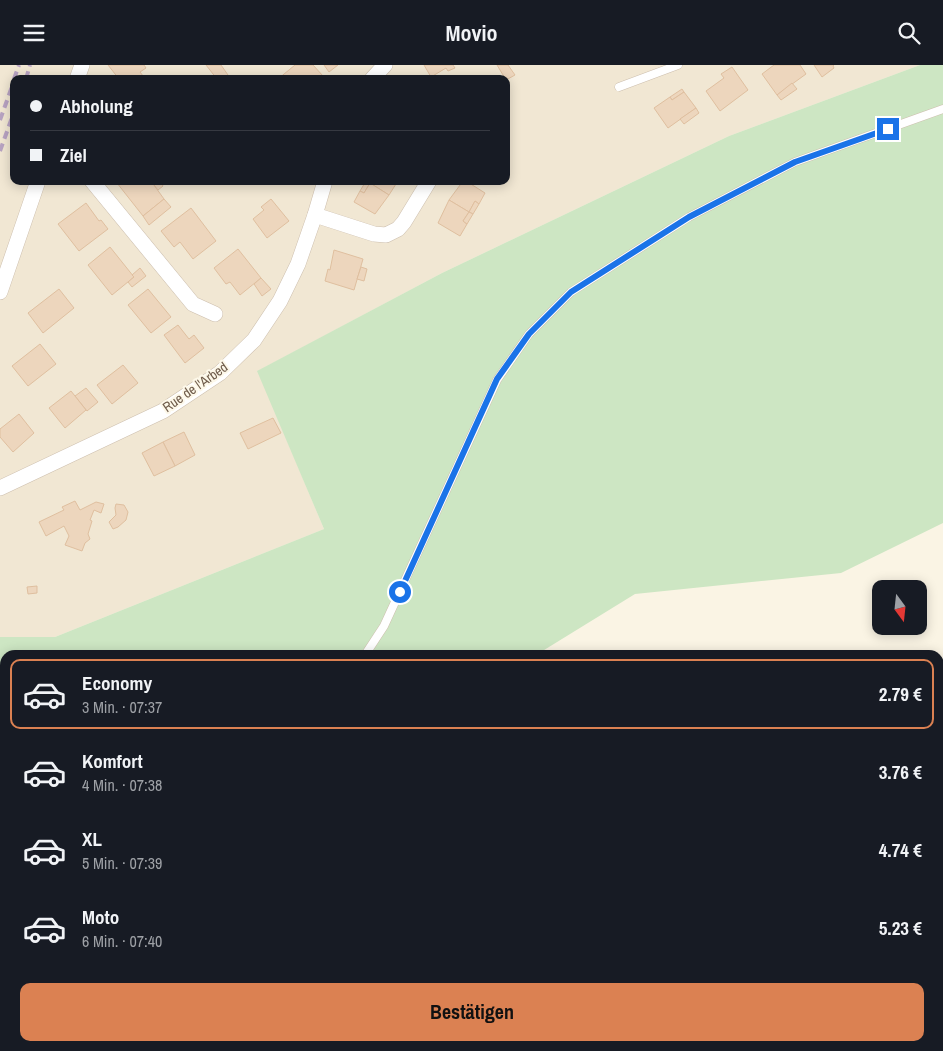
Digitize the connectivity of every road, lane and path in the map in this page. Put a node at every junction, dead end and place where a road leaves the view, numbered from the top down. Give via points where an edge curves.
1 (385, 65) edge
2 (678, 65) edge
3 (376, 75) edge
4 (619, 87) dead end
5 (943, 109) edge
6 (37, 185) edge
7 (95, 185) edge
8 (324, 185) edge
9 (427, 185) edge
10 (315, 215) junction
11 (0, 292) edge
12 (215, 314) dead end
13 (0, 488) edge
14 (368, 650) edge

1 - 3 street
2 - 4 lane
5 - 14 lane via 795,162 689,217 571,292 529,334 497,379 384,626
6 - 11 street
7 - 12 street via 193,304
8 - 10 street, Rue de l'Arbed
9 - 10 street via 404,222 386,235 374,235
10 - 13 street, Rue de l'Arbed via 298,264 280,301 254,340 220,373 163,411

